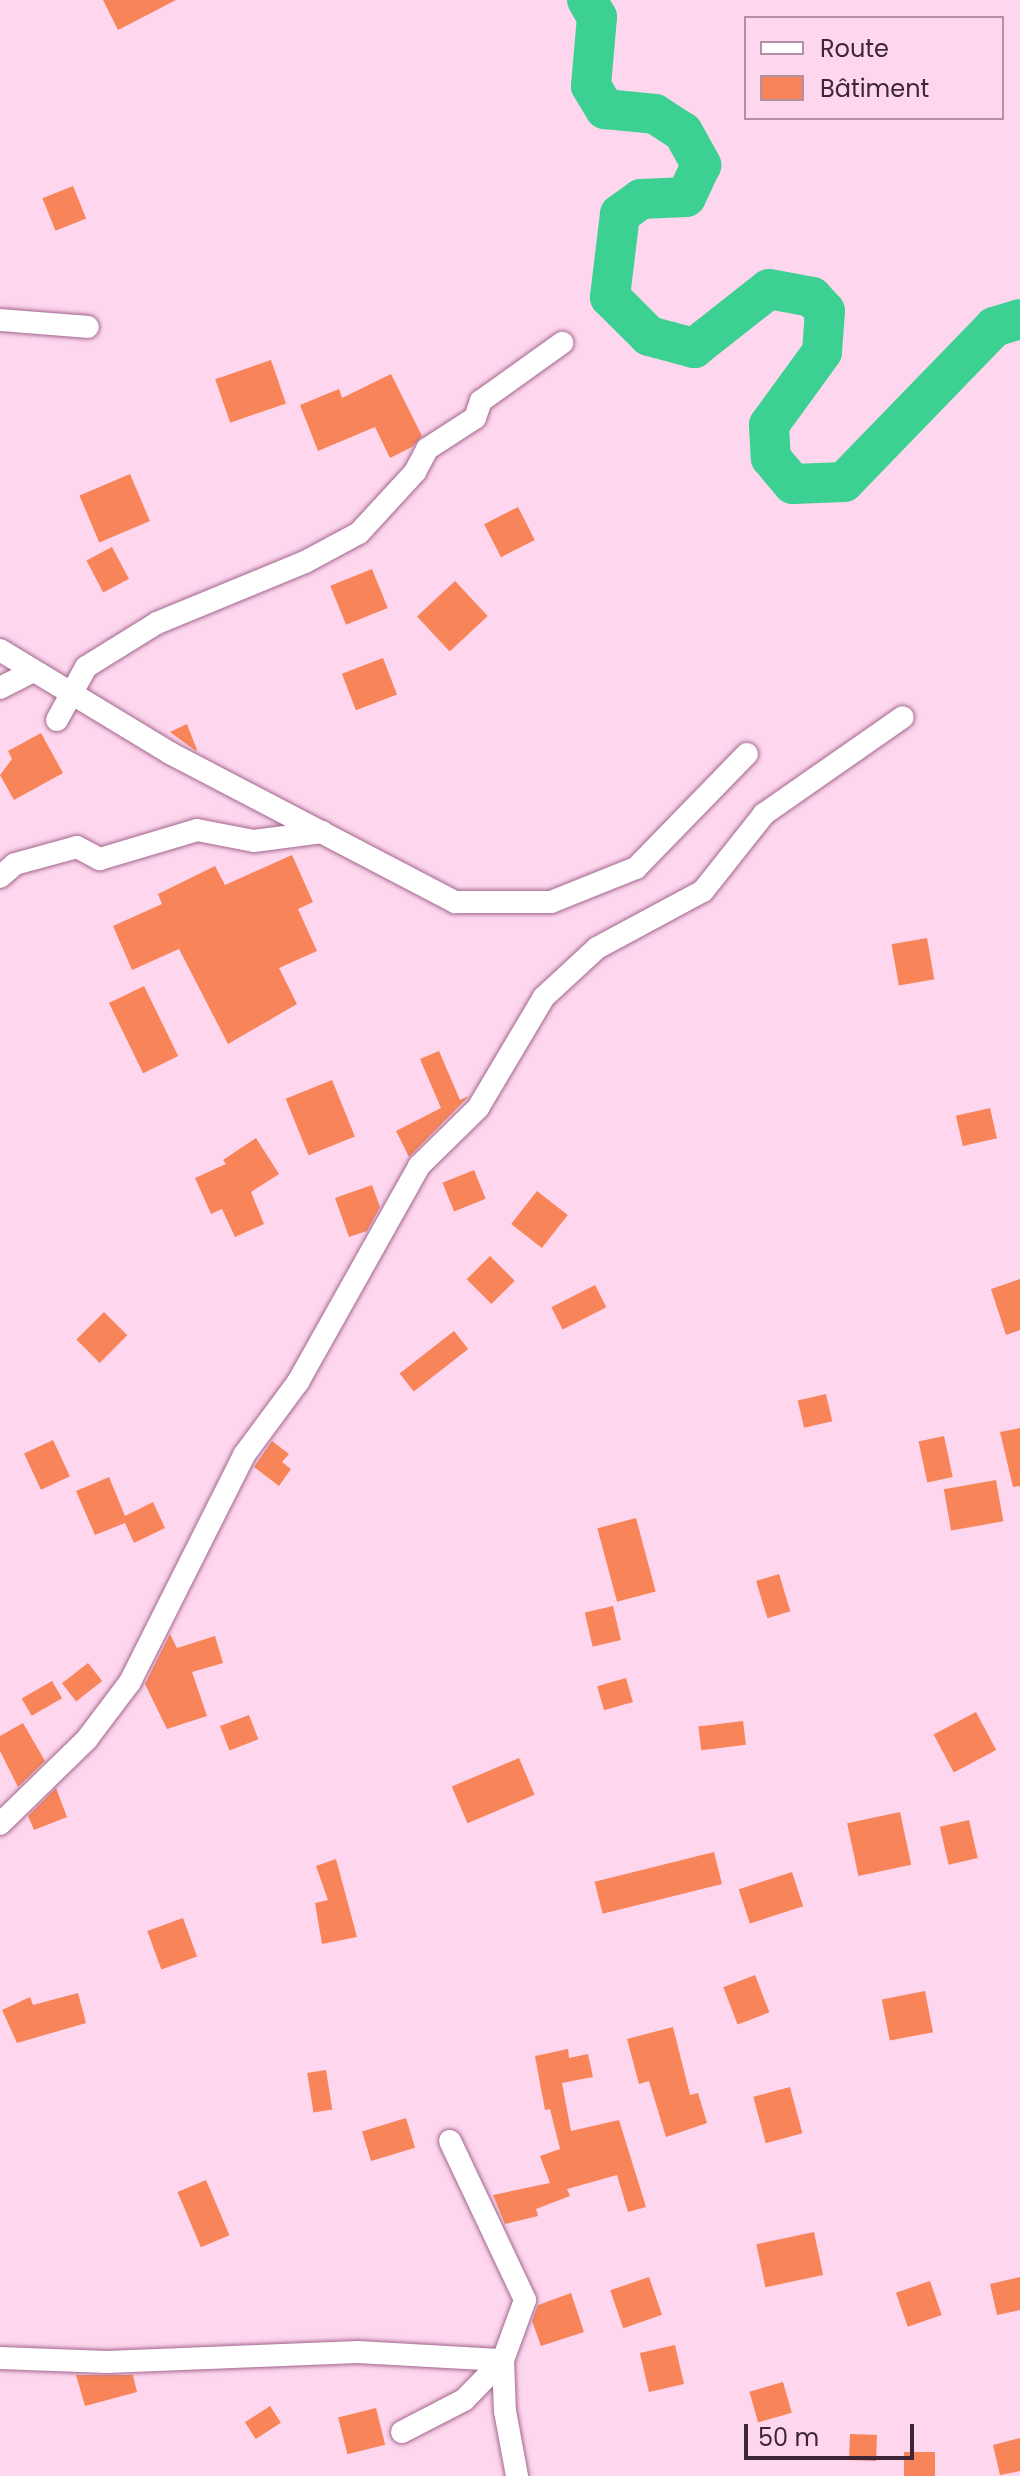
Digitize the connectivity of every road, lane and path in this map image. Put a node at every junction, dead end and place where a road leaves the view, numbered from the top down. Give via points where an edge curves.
1 (0, 320) edge
2 (88, 327) dead end
3 (562, 343) dead end
4 (0, 650) edge
5 (33, 671) junction
6 (0, 688) edge
7 (75, 692) junction
8 (903, 717) dead end
9 (57, 720) dead end
10 (747, 754) dead end
11 (322, 832) junction
12 (0, 877) edge
13 (0, 1824) edge
14 (450, 2141) dead end
15 (0, 2358) edge
16 (503, 2360) junction
17 (402, 2432) dead end
18 (517, 2476) edge

1 - 2 street
3 - 7 street via 481,401 475,418 427,449 415,472 359,533 305,562 157,623 86,667
4 - 5 street
5 - 6 street
5 - 7 street
7 - 9 street
7 - 11 street via 170,753
8 - 13 street via 764,814 703,891 597,948 544,997 478,1108 419,1166 298,1382 244,1455 130,1682 87,1739
10 - 11 street via 636,868 551,902 455,902
11 - 12 street via 254,841 197,830 100,859 77,847 15,864
14 - 16 street via 525,2300
15 - 16 street via 107,2362 358,2352
16 - 17 street via 464,2400
16 - 18 street via 505,2411

